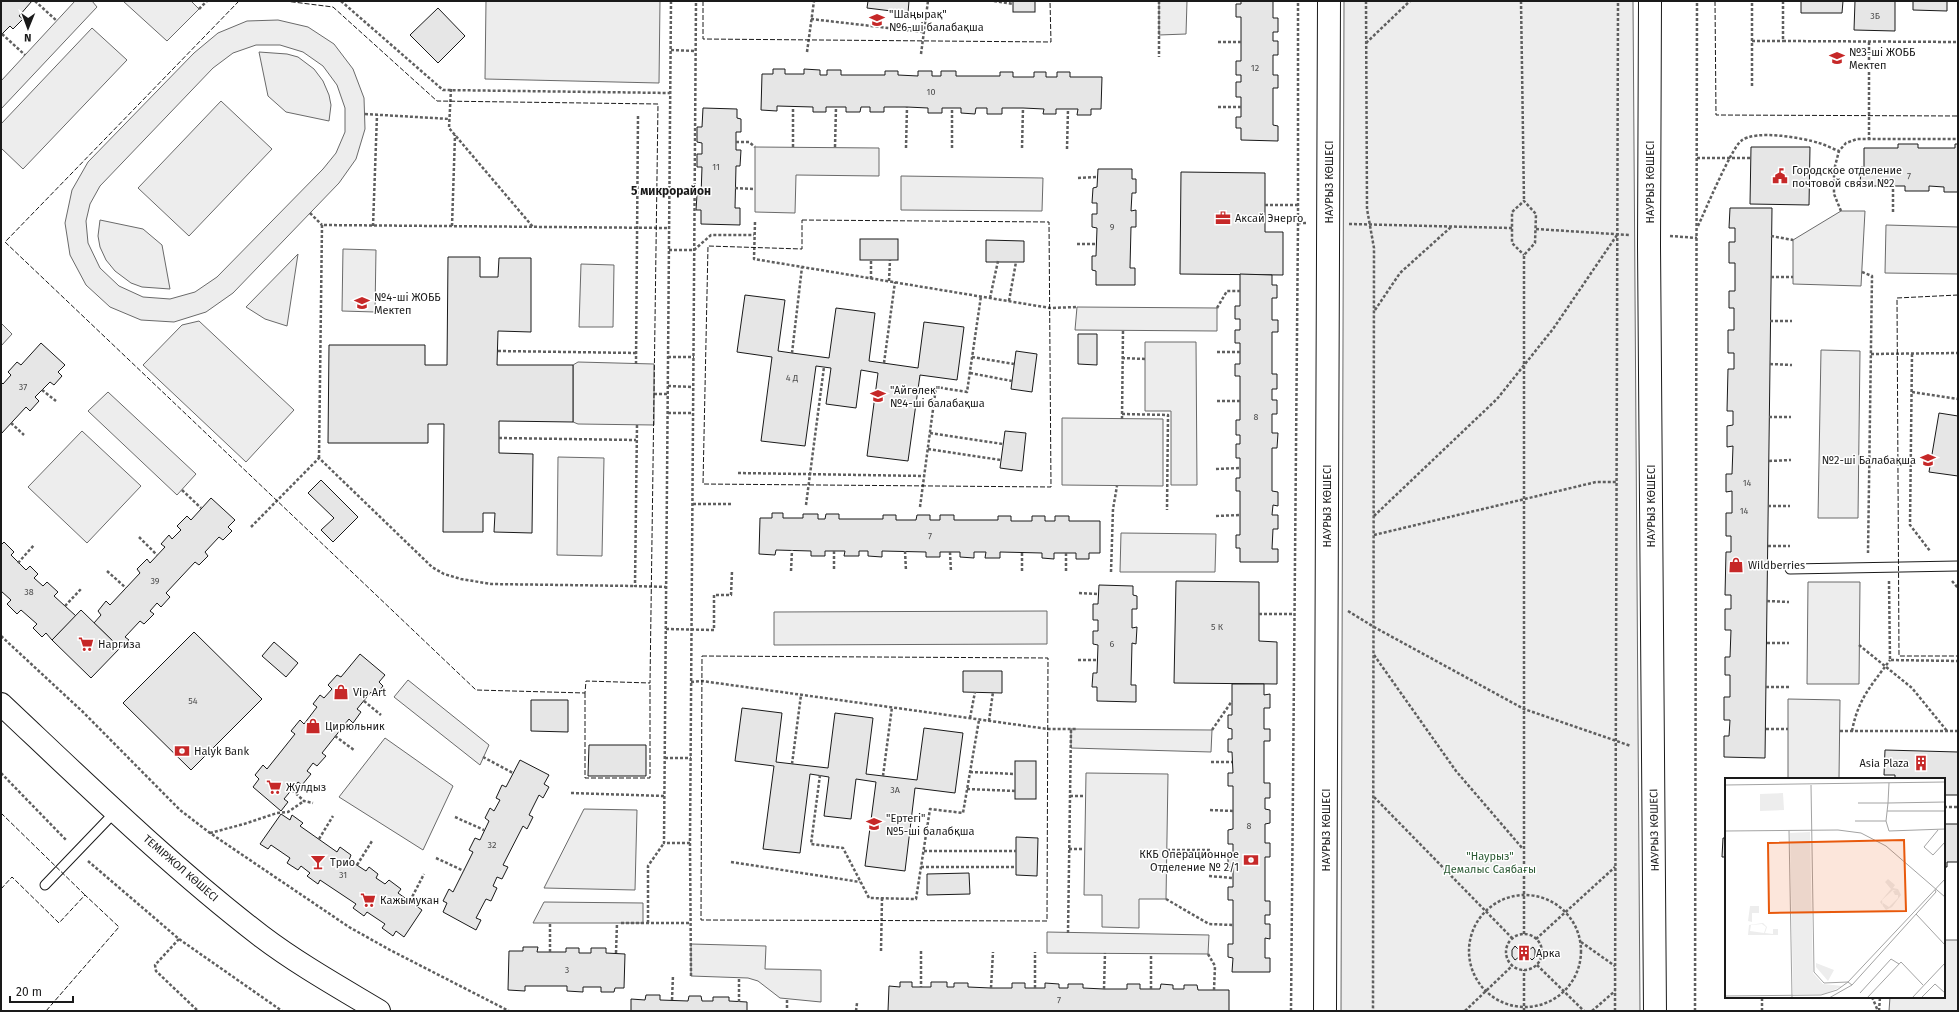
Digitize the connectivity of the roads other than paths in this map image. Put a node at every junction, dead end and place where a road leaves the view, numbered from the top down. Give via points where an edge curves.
1 (1329, 1) edge
2 (1650, 1) edge
3 (1958, 566) edge
4 (1790, 569) dead end
5 (1, 704) edge
6 (116, 811) junction
7 (45, 885) dead end
8 (379, 1011) edge
9 (1325, 1011) edge
10 (1655, 1011) edge

1 - 9 street, НАУРЫЗ КӨШЕСІ
2 - 10 street, НАУРЫЗ КӨШЕСІ via 1649,236
3 - 4 lane
5 - 6 street, ТЕМІРЖОЛ КӨШЕСІ
6 - 7 lane
6 - 8 street, ТЕМІРЖОЛ КӨШЕСІ via 262,937

